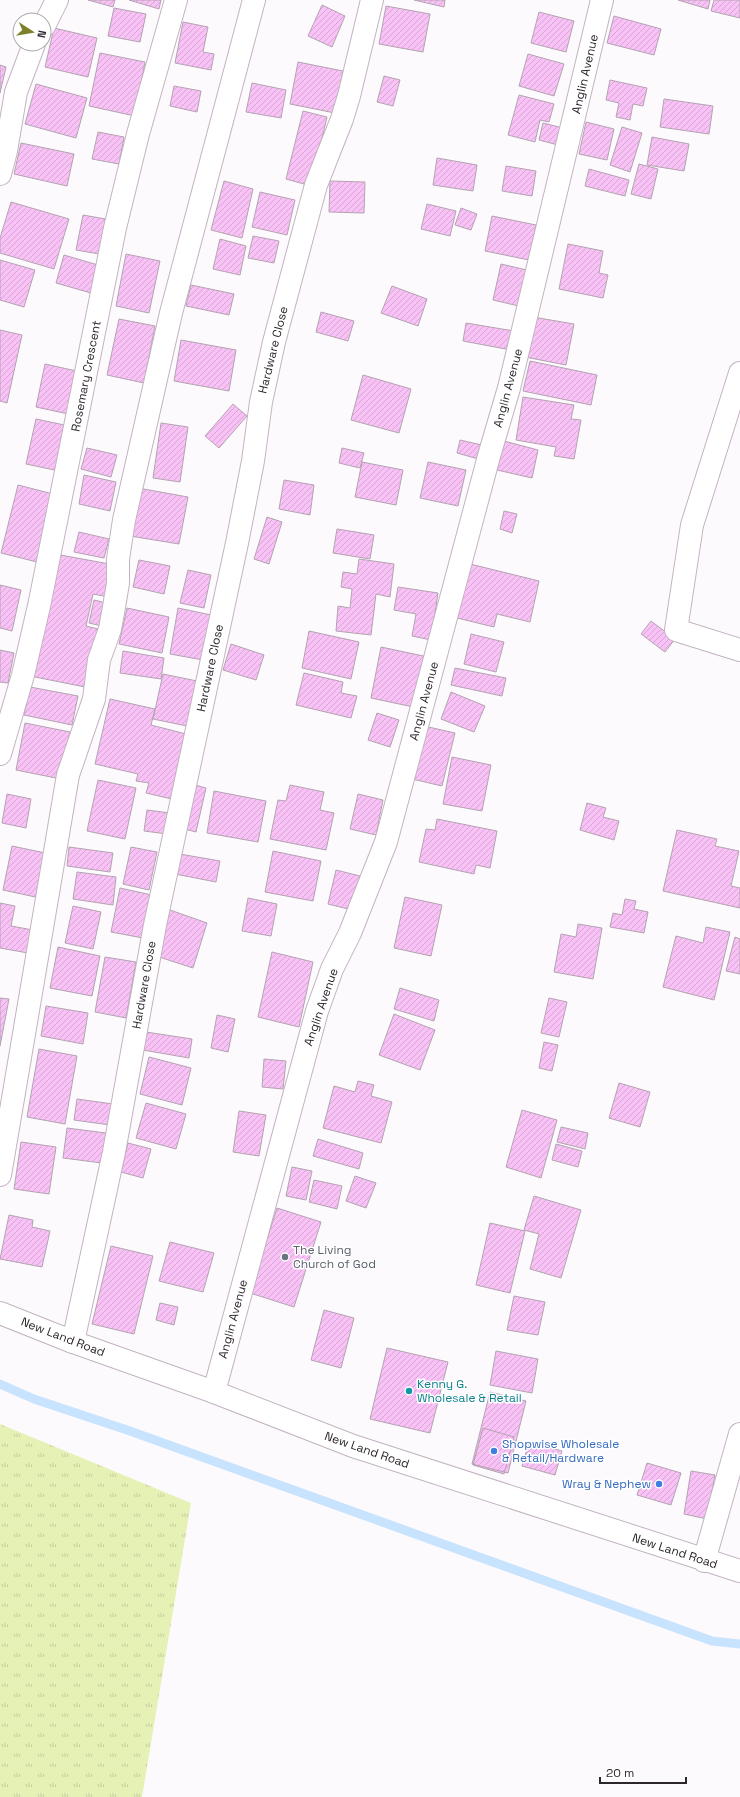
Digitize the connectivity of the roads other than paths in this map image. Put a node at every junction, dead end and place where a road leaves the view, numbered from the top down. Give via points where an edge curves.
1 (57, 0) edge
2 (176, 0) edge
3 (254, 0) edge
4 (372, 0) edge
5 (602, 0) edge
6 (51, 12) edge
7 (31, 52) edge
8 (0, 174) edge
9 (740, 373) edge
10 (740, 650) edge
11 (0, 754) edge
12 (0, 1174) edge
13 (0, 1313) edge
14 (73, 1342) junction
15 (214, 1392) junction
16 (740, 1434) edge
17 (704, 1560) junction
18 (740, 1571) edge

1 - 6 street
2 - 11 street, Rosemary Crescent via 138,134 115,228 24,675
3 - 12 street via 170,313 124,520 112,621 99,660 94,699 68,775
4 - 14 street, Hardware Close via 349,96 316,184 272,350 237,543 155,925 114,1152
5 - 15 street, Anglin Avenue via 509,388 386,842 317,1011
7 - 8 street via 16,92
9 - 10 street via 692,525 676,630
13 - 14 street, New Land Road
14 - 15 street, New Land Road
15 - 17 street, New Land Road via 354,1446
16 - 17 street
17 - 18 street, New Land Road

